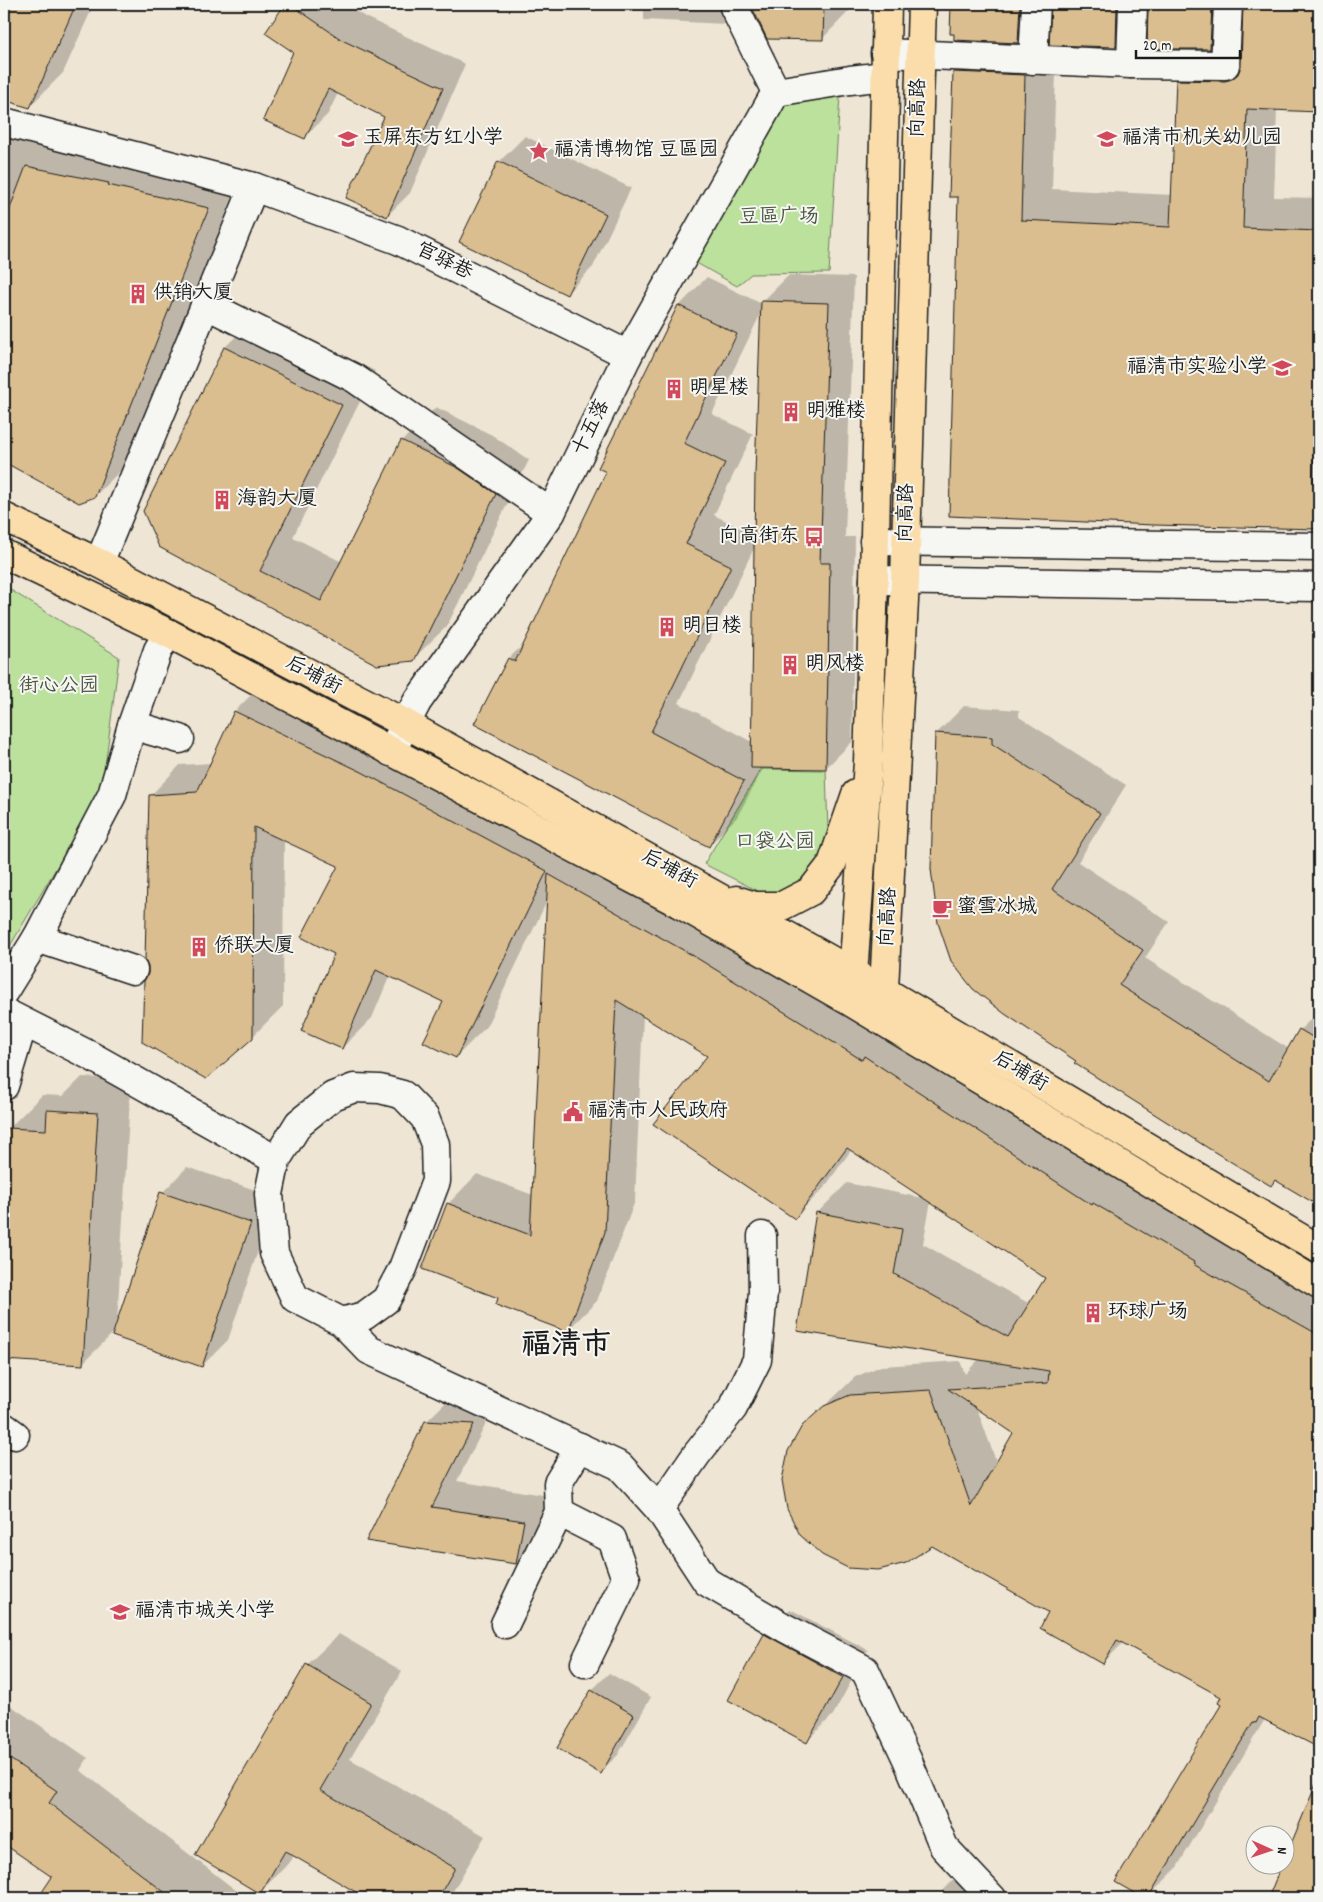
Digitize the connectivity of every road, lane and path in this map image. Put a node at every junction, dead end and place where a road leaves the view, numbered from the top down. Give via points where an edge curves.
1 (734, 4) edge
2 (887, 4) edge
3 (922, 4) edge
4 (1036, 4) edge
5 (1133, 4) edge
6 (1228, 4) edge
7 (921, 55) junction
8 (1034, 60) junction
9 (1131, 64) junction
10 (885, 65) junction
11 (776, 92) junction
12 (4, 122) edge
13 (254, 187) junction
14 (205, 304) junction
15 (628, 355) junction
16 (551, 513) junction
17 (4, 517) edge
18 (874, 541) junction
19 (906, 541) junction
20 (1319, 547) edge
21 (4, 554) edge
22 (99, 563) junction
23 (874, 580) junction
24 (905, 581) junction
25 (1319, 587) edge
26 (168, 633) junction
27 (406, 724) junction
28 (132, 725) junction
29 (180, 739) dead end
30 (391, 752) junction
31 (868, 762) junction
32 (705, 890) junction
33 (36, 938) junction
34 (133, 970) dead end
35 (854, 972) junction
36 (4, 991) edge
37 (884, 991) junction
38 (852, 1002) junction
39 (14, 1017) edge
40 (882, 1022) junction
41 (4, 1086) edge
42 (276, 1160) junction
43 (762, 1236) dead end
44 (1319, 1249) edge
45 (1319, 1284) edge
46 (342, 1322) junction
47 (580, 1447) junction
48 (659, 1509) junction
49 (560, 1512) junction
50 (505, 1624) dead end
51 (585, 1663) dead end
52 (992, 1898) edge

1 - 11 street
2 - 10 main road, 向高路
3 - 7 main road, 向高路
4 - 8 street
5 - 9 street
6 - 9 street via 1225,65
7 - 8 street
7 - 10 street
7 - 19 main road, 向高路
8 - 9 street
10 - 11 street via 850,80
10 - 18 main road, 向高路
11 - 15 street, 十五落
12 - 13 street, 官驿巷
13 - 14 street
13 - 15 street, 官驿巷 via 398,240
14 - 16 street via 354,378
14 - 22 street
15 - 16 street, 十五落
16 - 27 street, 十五落 via 417,702
17 - 22 main road, 后埔街
18 - 19 street
18 - 23 main road, 向高路
19 - 20 street
19 - 24 main road, 向高路
21 - 26 main road, 后埔街
22 - 27 main road, 后埔街
23 - 24 street
23 - 31 main road, 向高路
24 - 25 street
24 - 37 main road, 向高路
26 - 28 street via 158,650
26 - 30 main road, 后埔街
27 - 30 street, 十五落
27 - 32 main road, 后埔街
28 - 29 street
28 - 33 street via 112,795
30 - 38 main road, 后埔街 via 680,904
31 - 32 main road, 向高路 via 832,864 811,891 782,906 755,906
31 - 35 main road, 向高路
32 - 35 main road, 后埔街
33 - 34 street
33 - 36 street
35 - 37 main road, 后埔街
35 - 38 main road, 向高路
37 - 40 main road, 向高路
37 - 44 main road, 后埔街
38 - 40 main road, 后埔街
39 - 41 street
39 - 42 street via 92,1056
40 - 45 main road, 后埔街
42 - 46 street via 269,1194 274,1254 295,1298
42 - 46 street via 299,1123 333,1096 354,1088 380,1089 403,1095 425,1118 435,1144 436,1182 403,1268 386,1300 364,1316
43 - 48 street via 763,1292 757,1360 733,1408
46 - 47 street via 369,1350
47 - 48 street via 620,1466
47 - 49 street via 558,1483
48 - 52 street via 707,1582 866,1670 944,1847
49 - 50 street
49 - 51 street via 612,1539 626,1578

